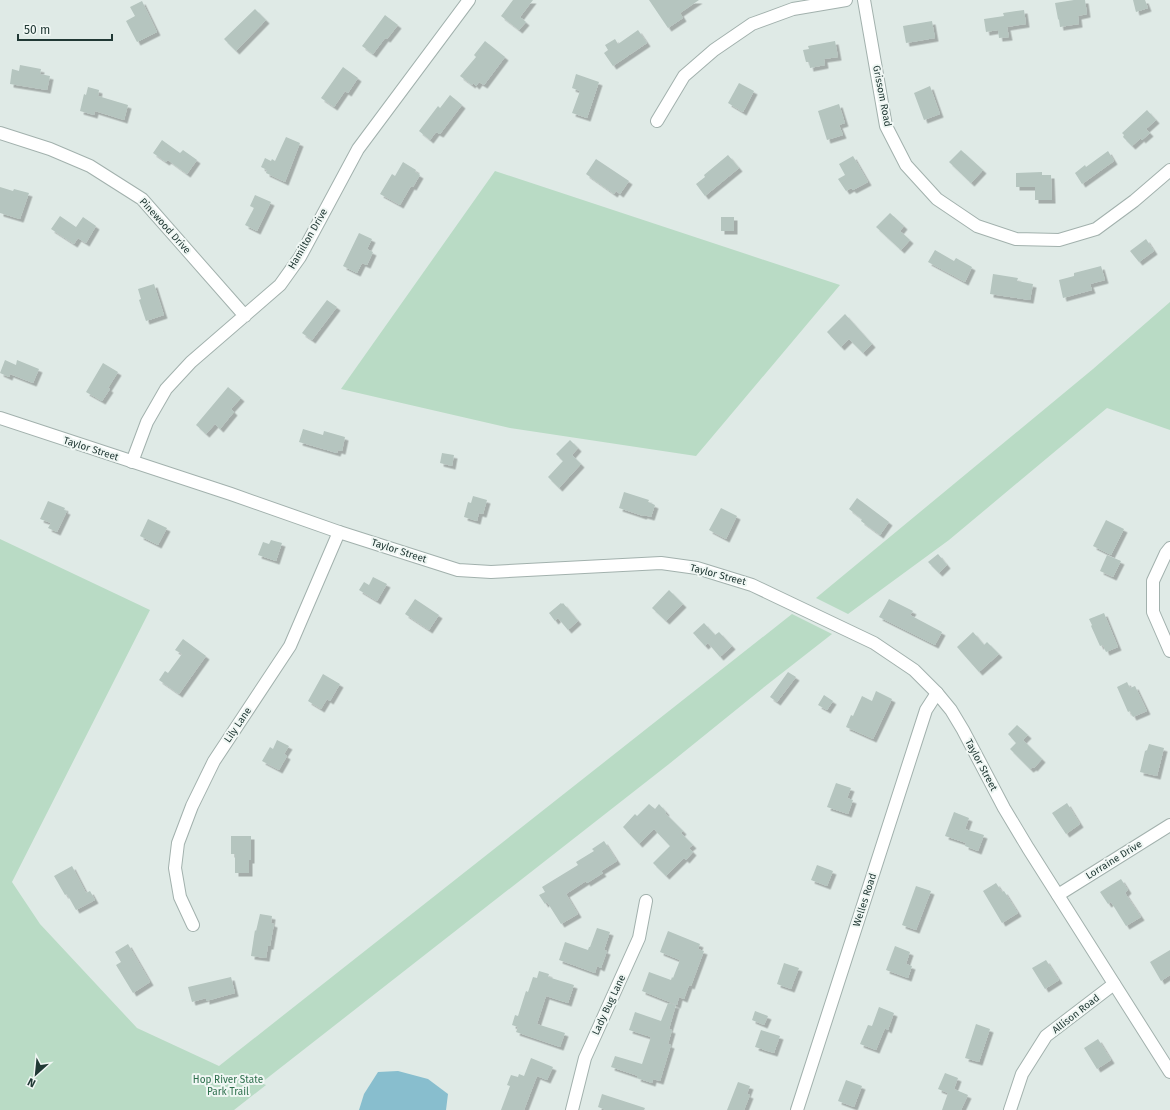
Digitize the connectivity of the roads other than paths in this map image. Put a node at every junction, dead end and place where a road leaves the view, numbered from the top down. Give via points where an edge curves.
1 (469, 0) edge
2 (846, 0) edge
3 (864, 0) edge
4 (657, 121) dead end
5 (0, 133) edge
6 (1170, 170) edge
7 (245, 316) junction
8 (0, 418) edge
9 (132, 462) junction
10 (339, 532) junction
11 (1170, 548) edge
12 (1170, 652) edge
13 (937, 693) junction
14 (1170, 824) edge
15 (1058, 895) junction
16 (646, 900) dead end
17 (192, 926) dead end
18 (1114, 984) junction
19 (1170, 1072) edge
20 (572, 1110) edge
21 (797, 1110) edge
22 (1010, 1110) edge

1 - 7 street, Hamilton Drive via 358,149 300,257 280,285
2 - 4 street via 794,9 752,24 714,50 684,76
3 - 6 street, Grissom Road via 886,126 906,166 937,198 977,226 1016,239 1059,240 1096,229
5 - 7 street, Pinewood Drive via 90,166 142,199
7 - 9 street, Hamilton Drive via 191,362 166,389 148,422
8 - 9 street, Taylor Street
9 - 10 street, Taylor Street
10 - 13 street, Taylor Street via 458,570 491,572 661,563 696,568 752,585 874,643 914,670
10 - 17 street, Lily Lane via 290,646 214,761 192,806 178,843 175,868 180,897
11 - 12 street via 1153,581 1153,612
13 - 15 street, Taylor Street via 963,730 1004,808
13 - 21 street, Welles Road via 926,710
14 - 15 street, Lorraine Drive
15 - 18 street, Taylor Street
16 - 20 street, Lady Bug Lane via 639,938 585,1058
18 - 19 street, Taylor Street
18 - 22 street, Allison Road via 1046,1036 1022,1074

